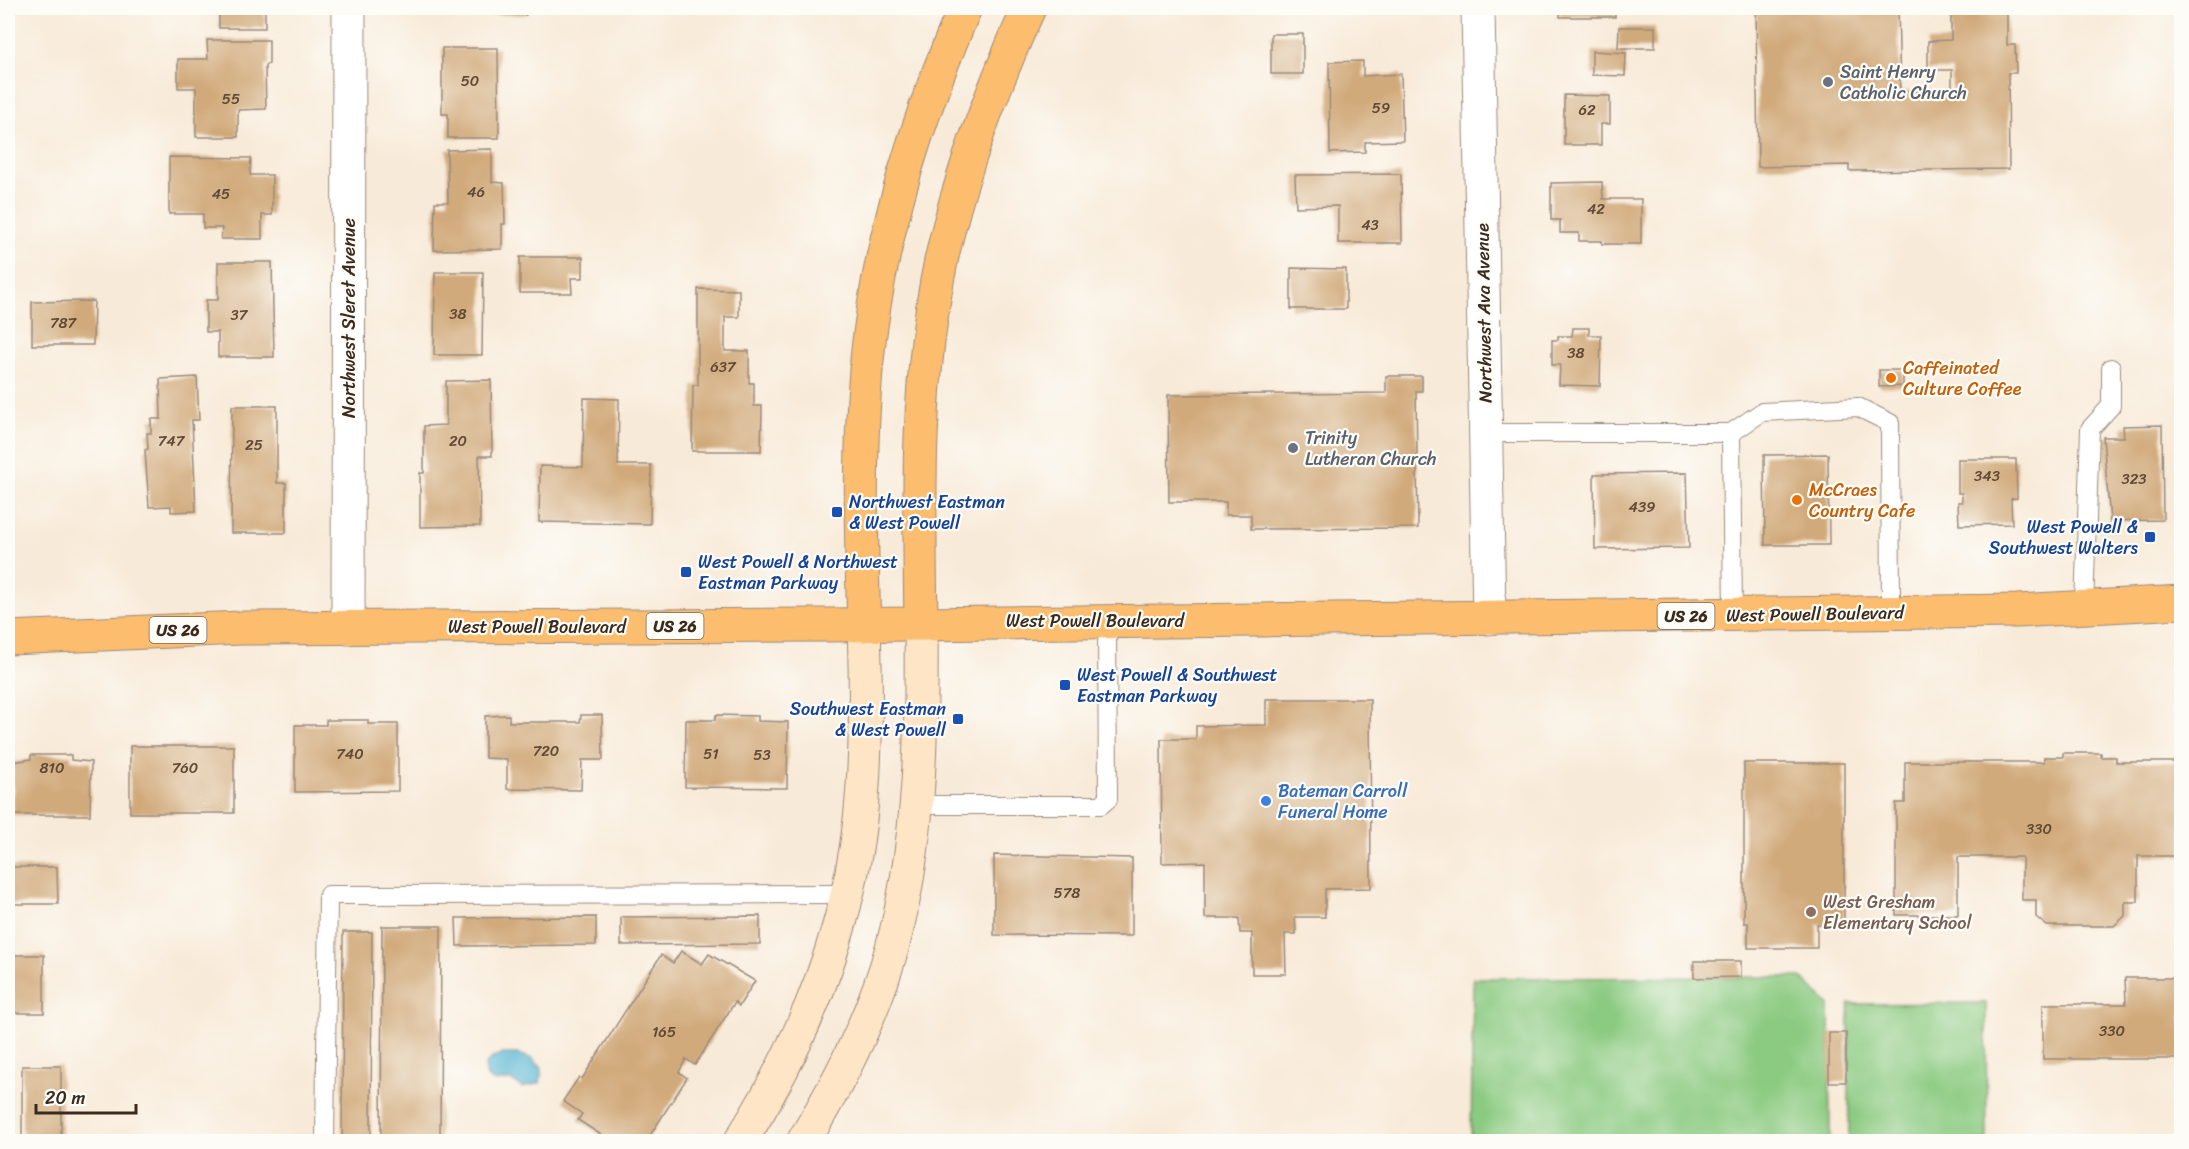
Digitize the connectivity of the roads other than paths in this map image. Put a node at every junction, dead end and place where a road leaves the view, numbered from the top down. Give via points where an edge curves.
1 (349, 8) edge
2 (965, 8) edge
3 (1029, 8) edge
4 (1478, 8) edge
5 (2111, 368) dead end
6 (1486, 433) junction
7 (1731, 433) junction
8 (2181, 602) edge
9 (2084, 608) junction
10 (1891, 613) junction
11 (1733, 615) junction
12 (1489, 618) junction
13 (1107, 621) junction
14 (921, 623) junction
15 (864, 625) junction
16 (348, 628) junction
17 (8, 638) edge
18 (917, 805) junction
19 (847, 894) junction
20 (325, 1142) edge
21 (740, 1142) edge
22 (803, 1142) edge

1 - 16 street, Northwest Sleret Avenue
2 - 15 main road via 929,94 901,184 873,316 862,458
3 - 14 main road via 1005,59 968,161 939,272 922,413
4 - 6 street, Northwest Ava Avenue
5 - 9 lane via 2110,406 2090,429
6 - 7 lane
6 - 12 street, Northwest Ava Avenue
7 - 10 lane via 1762,412 1858,407 1890,423
7 - 11 lane
8 - 9 main road, West Powell Boulevard / US 26
9 - 10 main road, West Powell Boulevard / US 26
10 - 11 main road, West Powell Boulevard / US 26
11 - 12 main road, West Powell Boulevard / US 26
12 - 13 main road, West Powell Boulevard / US 26
13 - 14 main road, West Powell Boulevard / US 26
13 - 18 lane via 1108,800 1101,805
14 - 15 main road, West Powell Boulevard / US 26
14 - 18 main road
15 - 16 main road, West Powell Boulevard / US 26
15 - 19 main road via 865,758 860,821
16 - 17 main road, West Powell Boulevard / US 26
18 - 22 main road via 892,949 855,1048
19 - 20 lane via 328,895
19 - 21 main road via 832,950 797,1041

